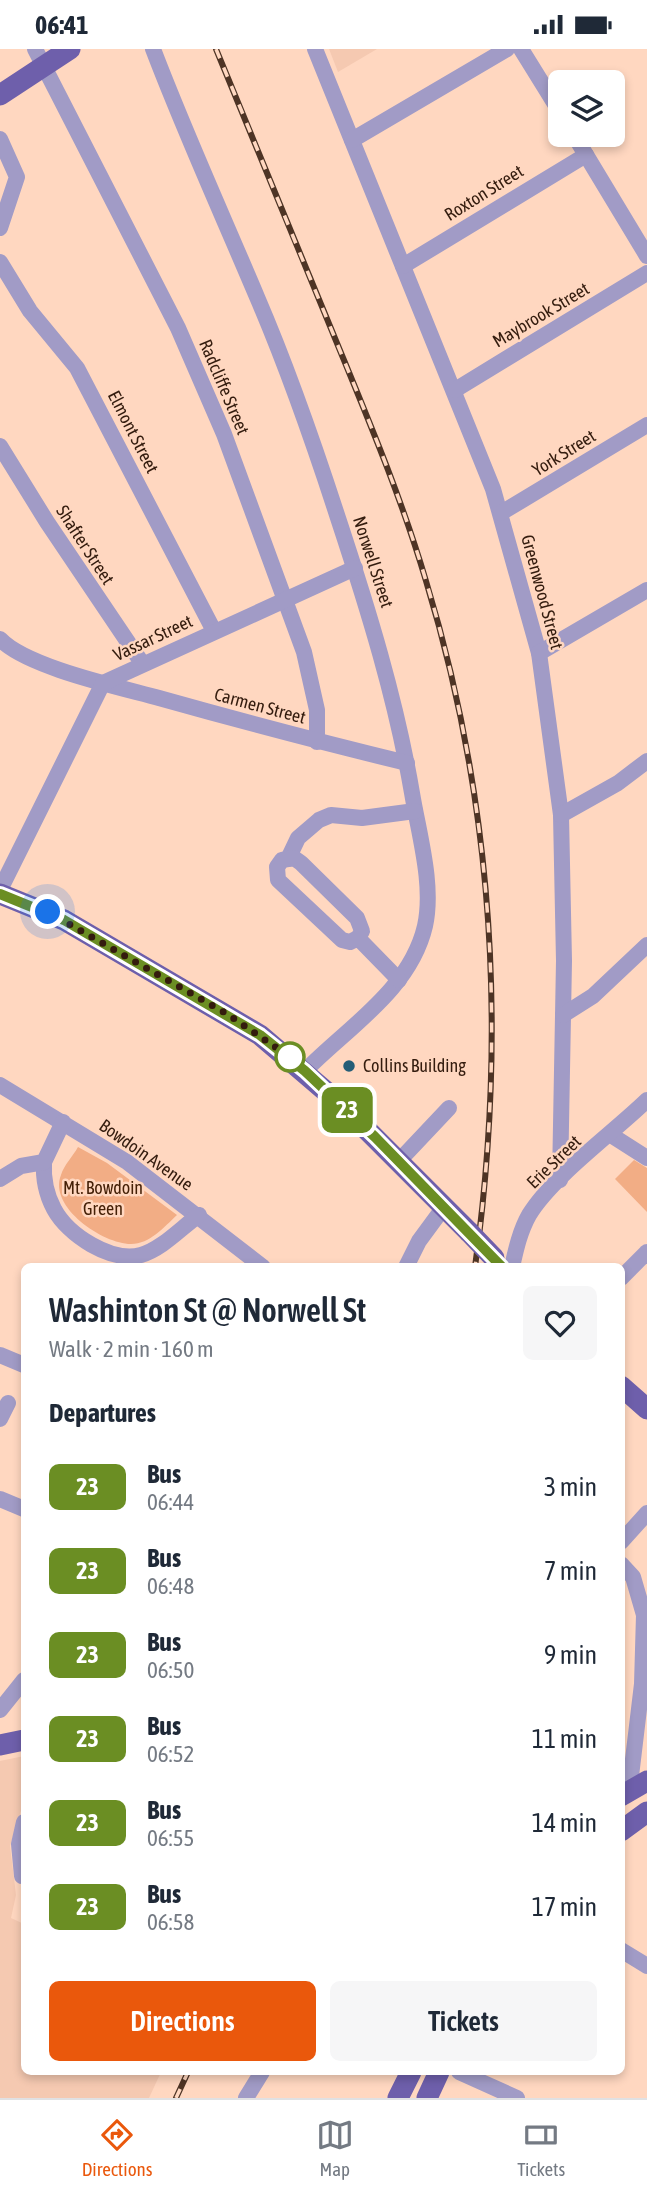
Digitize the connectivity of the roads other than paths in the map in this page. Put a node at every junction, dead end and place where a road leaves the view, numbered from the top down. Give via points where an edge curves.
1 (70, 49) edge
2 (153, 49) edge
3 (315, 49) edge
4 (507, 49) edge
5 (521, 49) edge
6 (39, 58) edge
7 (548, 92) edge
8 (0, 95) edge
9 (0, 139) edge
10 (352, 140) junction
11 (581, 147) edge
12 (586, 155) junction
13 (0, 228) edge
14 (647, 256) edge
15 (0, 262) edge
16 (403, 266) junction
17 (647, 273) edge
18 (455, 390) junction
19 (647, 425) edge
20 (0, 446) edge
21 (501, 513) junction
22 (355, 568) junction
23 (647, 590) edge
24 (286, 598) junction
25 (214, 631) junction
26 (0, 639) edge
27 (540, 653) junction
28 (142, 663) junction
29 (103, 683) junction
30 (317, 742) junction
31 (647, 761) edge
32 (407, 763) junction
33 (415, 811) junction
34 (561, 815) junction
35 (288, 859) junction
36 (0, 892) edge
37 (358, 938) junction
38 (647, 945) edge
39 (399, 980) junction
40 (563, 1015) junction
41 (305, 1071) junction
42 (0, 1085) edge
43 (647, 1100) edge
44 (449, 1108) dead end
45 (63, 1122) junction
46 (611, 1135) junction
47 (647, 1158) edge
48 (44, 1161) junction
49 (399, 1161) junction
50 (0, 1179) edge
51 (560, 1180) junction
52 (444, 1207) junction
53 (199, 1215) junction
54 (647, 1252) edge
55 (258, 1263) edge
56 (408, 1263) edge
57 (502, 1263) edge
58 (504, 1263) edge
59 (625, 1274) edge
60 (0, 1355) edge
61 (21, 1364) edge
62 (625, 1390) edge
63 (8, 1403) dead end
64 (647, 1409) edge
65 (0, 1419) edge
66 (0, 1499) edge
67 (21, 1508) edge
68 (647, 1513) edge
69 (625, 1538) edge
70 (625, 1568) edge
71 (645, 1654) edge
72 (21, 1684) edge
73 (0, 1710) edge
74 (21, 1741) edge
75 (0, 1745) edge
76 (647, 1781) edge
77 (625, 1788) edge
78 (625, 1794) edge
79 (625, 1799) edge
80 (646, 1814) edge
81 (625, 1828) edge
82 (21, 1835) edge
83 (21, 1865) edge
84 (625, 1952) edge
85 (647, 1966) edge
86 (260, 2075) edge
87 (410, 2075) edge
88 (438, 2075) edge
89 (466, 2075) edge
90 (246, 2098) edge
91 (398, 2098) edge
92 (427, 2098) edge
93 (517, 2098) edge

1 - 6 main road
2 - 22 street, Norwell Street via 258,299
3 - 10 street, Greenwood Street
4 - 10 street
5 - 7 street
6 - 8 main road
6 - 24 street, Radcliffe Street via 195,365
9 - 13 street via 17,177
10 - 16 street, Greenwood Street
11 - 12 street
12 - 14 street
12 - 16 street, Roxton Street
15 - 25 street, Elmont Street via 30,311 77,368
16 - 18 street, Greenwood Street
17 - 18 street, Maybrook Street
18 - 21 street, Greenwood Street
19 - 21 street, York Street
20 - 28 street, Shafter Street
21 - 27 street, Greenwood Street
22 - 24 street, Vassar Street
22 - 32 street, Norwell Street via 377,633
23 - 27 street
24 - 25 street, Vassar Street
24 - 30 street, Radcliffe Street via 314,692
25 - 28 street, Vassar Street
26 - 29 street, Carmen Street via 23,656
27 - 34 street, Greenwood Street
28 - 29 street, Vassar Street
29 - 30 street, Carmen Street
29 - 36 street, Vassar Street
30 - 32 street, Carmen Street
31 - 34 street
32 - 33 street, Norwell Street
33 - 35 street via 362,818 331,814 298,838
33 - 39 street, Norwell Street via 428,899 418,947
34 - 40 street, Greenwood Street
35 - 37 street via 301,863 357,918 362,931
35 - 37 street via 276,867 278,880 342,940
36 - 41 main road via 64,920 227,1014
37 - 39 street
38 - 40 street via 593,996
39 - 41 street, Norwell Street
40 - 51 street, Greenwood Street
41 - 49 main road
42 - 45 street, Bowdoin Avenue
43 - 46 street, Erie Street
44 - 49 street
45 - 48 street
45 - 53 street, Bowdoin Avenue
46 - 47 street
46 - 51 street, Erie Street
48 - 50 street via 21,1166
48 - 53 street via 46,1191 55,1212 97,1247 118,1256 150,1252
49 - 52 main road
51 - 58 street, Erie Street via 531,1213
52 - 56 street
52 - 57 main road, bridge
53 - 55 street, Bowdoin Avenue
54 - 59 street
60 - 61 street
62 - 64 main road
63 - 65 street
66 - 67 street
68 - 69 street
70 - 71 street via 641,1597
71 - 77 street via 631,1776
72 - 73 street
74 - 75 main road
76 - 78 main road
79 - 80 main road
80 - 81 main road
82 - 83 street
84 - 85 street
86 - 90 street
87 - 91 main road
88 - 92 main road
89 - 93 street

